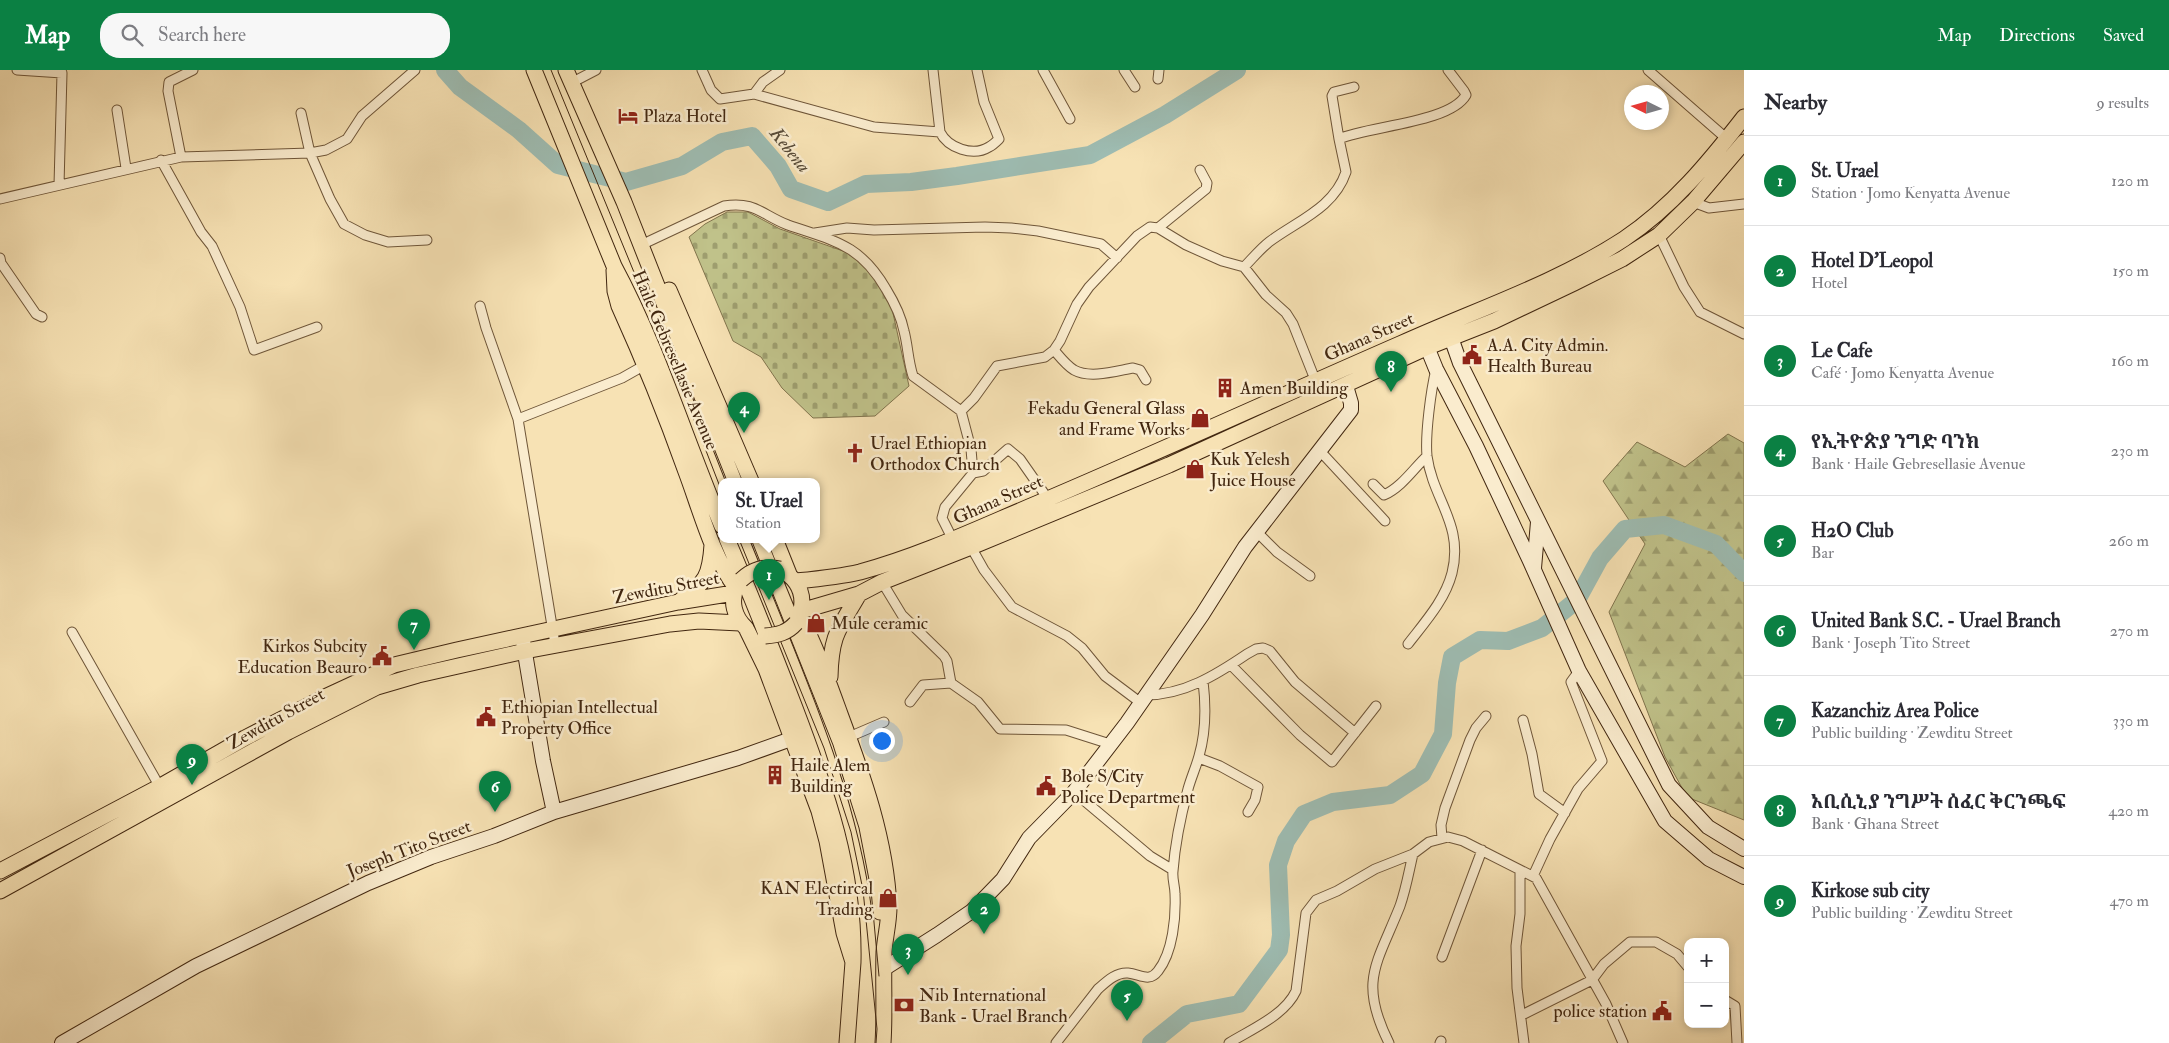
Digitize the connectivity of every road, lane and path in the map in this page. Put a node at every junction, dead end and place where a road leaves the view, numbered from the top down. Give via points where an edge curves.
1 (17, 70) edge
2 (193, 70) edge
3 (415, 70) edge
4 (534, 70) edge
5 (596, 70) edge
6 (702, 70) edge
7 (780, 70) edge
8 (933, 70) edge
9 (977, 70) edge
10 (1043, 70) edge
11 (1124, 70) edge
12 (1448, 70) edge
13 (1648, 70) edge
14 (62, 72) edge
15 (569, 76) edge
16 (1135, 87) dead end
17 (1354, 87) dead end
18 (754, 94) junction
19 (117, 110) dead end
20 (301, 113) dead end
21 (1744, 117) edge
22 (1070, 119) dead end
23 (940, 132) junction
24 (1728, 139) junction
25 (1339, 140) junction
26 (1744, 142) edge
27 (310, 153) junction
28 (181, 157) junction
29 (161, 160) junction
30 (126, 168) junction
31 (1200, 170) dead end
32 (59, 186) junction
33 (0, 199) edge
34 (1693, 202) junction
35 (1744, 204) edge
36 (1158, 228) junction
37 (815, 233) junction
38 (1659, 235) junction
39 (427, 240) dead end
40 (642, 248) junction
41 (0, 258) edge
42 (1117, 258) junction
43 (614, 266) junction
44 (1244, 267) junction
45 (480, 306) dead end
46 (1487, 306) junction
47 (42, 317) dead end
48 (1494, 321) junction
49 (316, 327) dead end
50 (1448, 331) junction
51 (1744, 334) edge
52 (1425, 341) junction
53 (1054, 350) junction
54 (646, 364) junction
55 (1436, 369) junction
56 (1146, 380) dead end
57 (1316, 382) junction
58 (1346, 386) junction
59 (961, 411) junction
60 (518, 419) junction
61 (1476, 446) junction
62 (1320, 451) junction
63 (1427, 456) junction
64 (1509, 462) junction
65 (972, 473) junction
66 (733, 478) edge
67 (750, 478) edge
68 (1373, 484) dead end
69 (1048, 499) junction
70 (718, 516) edge
71 (1385, 521) dead end
72 (1538, 521) junction
73 (1257, 532) junction
74 (718, 536) edge
75 (953, 540) junction
76 (719, 543) edge
77 (720, 543) edge
78 (721, 543) edge
79 (760, 543) edge
80 (776, 543) edge
81 (971, 548) junction
82 (1534, 571) junction
83 (788, 575) junction
84 (1310, 576) dead end
85 (882, 582) junction
86 (737, 587) junction
87 (860, 594) junction
88 (678, 602) junction
89 (799, 617) junction
90 (744, 626) junction
91 (72, 632) dead end
92 (554, 637) junction
93 (523, 644) junction
94 (1408, 644) dead end
95 (1230, 665) junction
96 (1579, 671) junction
97 (1203, 681) junction
98 (951, 683) junction
99 (829, 686) junction
100 (1143, 699) junction
101 (910, 702) dead end
102 (1376, 706) dead end
103 (1486, 716) dead end
104 (1523, 720) dead end
105 (884, 722) dead end
106 (1355, 733) junction
107 (849, 737) junction
108 (790, 740) junction
109 (1110, 744) junction
110 (1199, 758) junction
111 (159, 787) junction
112 (1074, 792) junction
113 (168, 800) junction
114 (554, 812) junction
115 (1248, 812) dead end
116 (1565, 813) junction
117 (1442, 838) junction
118 (1744, 849) edge
119 (1482, 850) junction
120 (1413, 854) junction
121 (1173, 870) junction
122 (1520, 870) junction
123 (0, 871) edge
124 (1533, 876) junction
125 (1744, 877) edge
126 (0, 890) edge
127 (884, 951) junction
128 (1442, 957) dead end
129 (853, 962) junction
130 (1684, 962) edge
131 (885, 968) junction
132 (1592, 980) junction
133 (1729, 1002) edge
134 (1522, 1015) junction
135 (62, 1043) edge
136 (847, 1043) edge
137 (883, 1043) edge
138 (1056, 1043) edge
139 (1230, 1043) edge
140 (1389, 1043) edge
141 (1524, 1043) edge
142 (1623, 1043) edge
143 (1736, 1043) edge

1 - 14 street
2 - 28 street via 169,82
3 - 27 street via 362,116 347,139 326,150
4 - 43 main road, Haile Gebresellasie Avenue
5 - 15 street
6 - 18 street via 711,90 720,99
7 - 18 street via 763,82
8 - 23 street
9 - 23 street via 984,102 999,139 988,148 960,149 944,141
10 - 22 street
11 - 16 street
12 - 25 street via 1466,95 1448,109
13 - 24 street
14 - 32 street
15 - 40 main road
17 - 25 street via 1334,92 1332,96
18 - 23 street via 874,127
19 - 30 street
20 - 27 street
21 - 24 main road, Ghana Street
24 - 46 main road, Ghana Street via 1671,201 1623,240 1568,271
25 - 44 street via 1346,172 1334,194 1316,213 1267,244
26 - 34 main road, Ghana Street
27 - 28 street
27 - 39 street via 344,224 388,242
28 - 29 street
29 - 30 street
29 - 49 street via 212,246 240,307 254,350
30 - 32 street
31 - 36 street via 1206,189
32 - 33 street
34 - 35 street via 1709,208
34 - 38 main road, Ghana Street
36 - 42 street via 1144,229
36 - 44 street via 1186,245
37 - 40 street via 787,224 749,205 736,204 724,206
37 - 42 street via 846,228 1011,228 1101,244
37 - 59 street via 849,248 876,271 895,304 913,376
38 - 48 main road, Ghana Street via 1622,259
38 - 51 street via 1700,312
40 - 66 main road
40 - 67 main road, Haile Gebresellasie Avenue via 660,267
41 - 47 street via 36,314
42 - 53 street via 1077,304
43 - 54 main road, Haile Gebresellasie Avenue via 615,291
43 - 70 main road, Haile Gebresellasie Avenue via 667,383
44 - 57 street via 1293,324
45 - 60 street
46 - 48 main road
46 - 50 main road, Ghana Street
48 - 50 main road, Ghana Street
50 - 52 main road, Ghana Street
50 - 64 main road via 1460,363
52 - 55 main road
52 - 57 main road, Ghana Street
52 - 58 main road, Ghana Street
53 - 56 street via 1080,373 1133,368 1140,370
53 - 59 street via 1045,357 996,366
54 - 60 street via 622,378
54 - 74 main road, Haile Gebresellasie Avenue
55 - 61 main road
55 - 63 street via 1431,391
57 - 69 main road, Ghana Street
58 - 62 main road via 1351,410
58 - 81 main road, Ghana Street
59 - 65 street via 971,449
60 - 92 street
61 - 64 main road
61 - 82 main road
62 - 71 street
62 - 73 main road
63 - 68 street via 1389,493 1384,495
63 - 94 street via 1454,531 1454,560 1446,589 1437,606
64 - 72 main road
65 - 69 street via 983,471 1008,449 1020,459
65 - 75 street via 942,514 942,522
69 - 75 main road, Ghana Street
72 - 82 main road
72 - 118 main road via 1669,785 1708,827
73 - 84 street via 1277,552
73 - 100 main road
75 - 83 main road, Ghana Street via 858,572
76 - 88 main road via 707,576 693,592
77 - 86 main road, Haile Gebresellasie Avenue via 728,576
78 - 129 main road, Haile Gebresellasie Avenue via 766,633 836,822 852,906
79 - 127 main road via 816,684 860,814 873,873
80 - 83 main road
81 - 85 main road, Ghana Street
81 - 100 street via 1012,607 1066,636 1082,648 1105,676
82 - 96 main road
83 - 86 main road, bridge via 759,568 750,572
83 - 89 main road via 802,596
85 - 87 main road, Ghana Street
85 - 98 street via 902,615 944,656
86 - 88 main road, Zewditu Street
86 - 90 main road via 734,609
87 - 89 main road, Ghana Street
87 - 99 main road via 834,636
88 - 92 main road, Zewditu Street
89 - 90 main road, bridge via 789,631 777,636 765,636
89 - 99 main road
90 - 92 main road, Zewditu Street via 688,621
90 - 108 main road via 766,670
91 - 111 street
92 - 93 main road, Zewditu Street
93 - 111 main road, Zewditu Street via 457,650 394,665 245,738
93 - 113 main road, Zewditu Street via 377,688 288,732
93 - 114 main road
95 - 97 street
95 - 106 street via 1256,649 1270,651 1296,682
95 - 106 street via 1332,762
96 - 116 street via 1571,682 1602,761 1578,790
96 - 125 main road via 1665,821 1709,859
97 - 100 street
97 - 110 street via 1204,718
98 - 101 street via 923,685
98 - 109 street via 978,702 1000,729 1066,730
99 - 107 main road
100 - 109 main road
102 - 106 street
103 - 117 street via 1470,740 1445,808
104 - 116 street via 1539,794
105 - 107 street
107 - 127 main road via 873,813 884,865 889,914
108 - 114 main road, Joseph Tito Street
108 - 129 main road via 819,811
109 - 112 main road
110 - 115 street via 1258,787
110 - 121 street via 1188,790
111 - 113 street
111 - 123 main road, Zewditu Street
112 - 121 street via 1150,856
112 - 131 main road via 1029,838 1009,871 986,898 952,925
113 - 126 main road, Zewditu Street
114 - 135 main road, Joseph Tito Street via 368,883 196,966
116 - 124 street
117 - 119 street via 1463,841
117 - 120 street via 1429,842
119 - 122 street
119 - 128 street
120 - 139 street via 1375,869 1316,900 1306,913 1293,998 1279,1012
120 - 140 street via 1401,903 1379,952 1373,976 1374,1009
121 - 138 street via 1174,917 1170,943 1160,969 1147,978 1127,973 1106,982
122 - 124 street
122 - 134 street via 1516,946 1517,988
124 - 132 street
127 - 131 main road
129 - 136 main road, Haile Gebresellasie Avenue
130 - 132 street via 1678,954 1656,942 1630,942 1604,964
131 - 137 main road
132 - 134 street
132 - 142 street
133 - 143 street via 1736,1006
134 - 141 street

